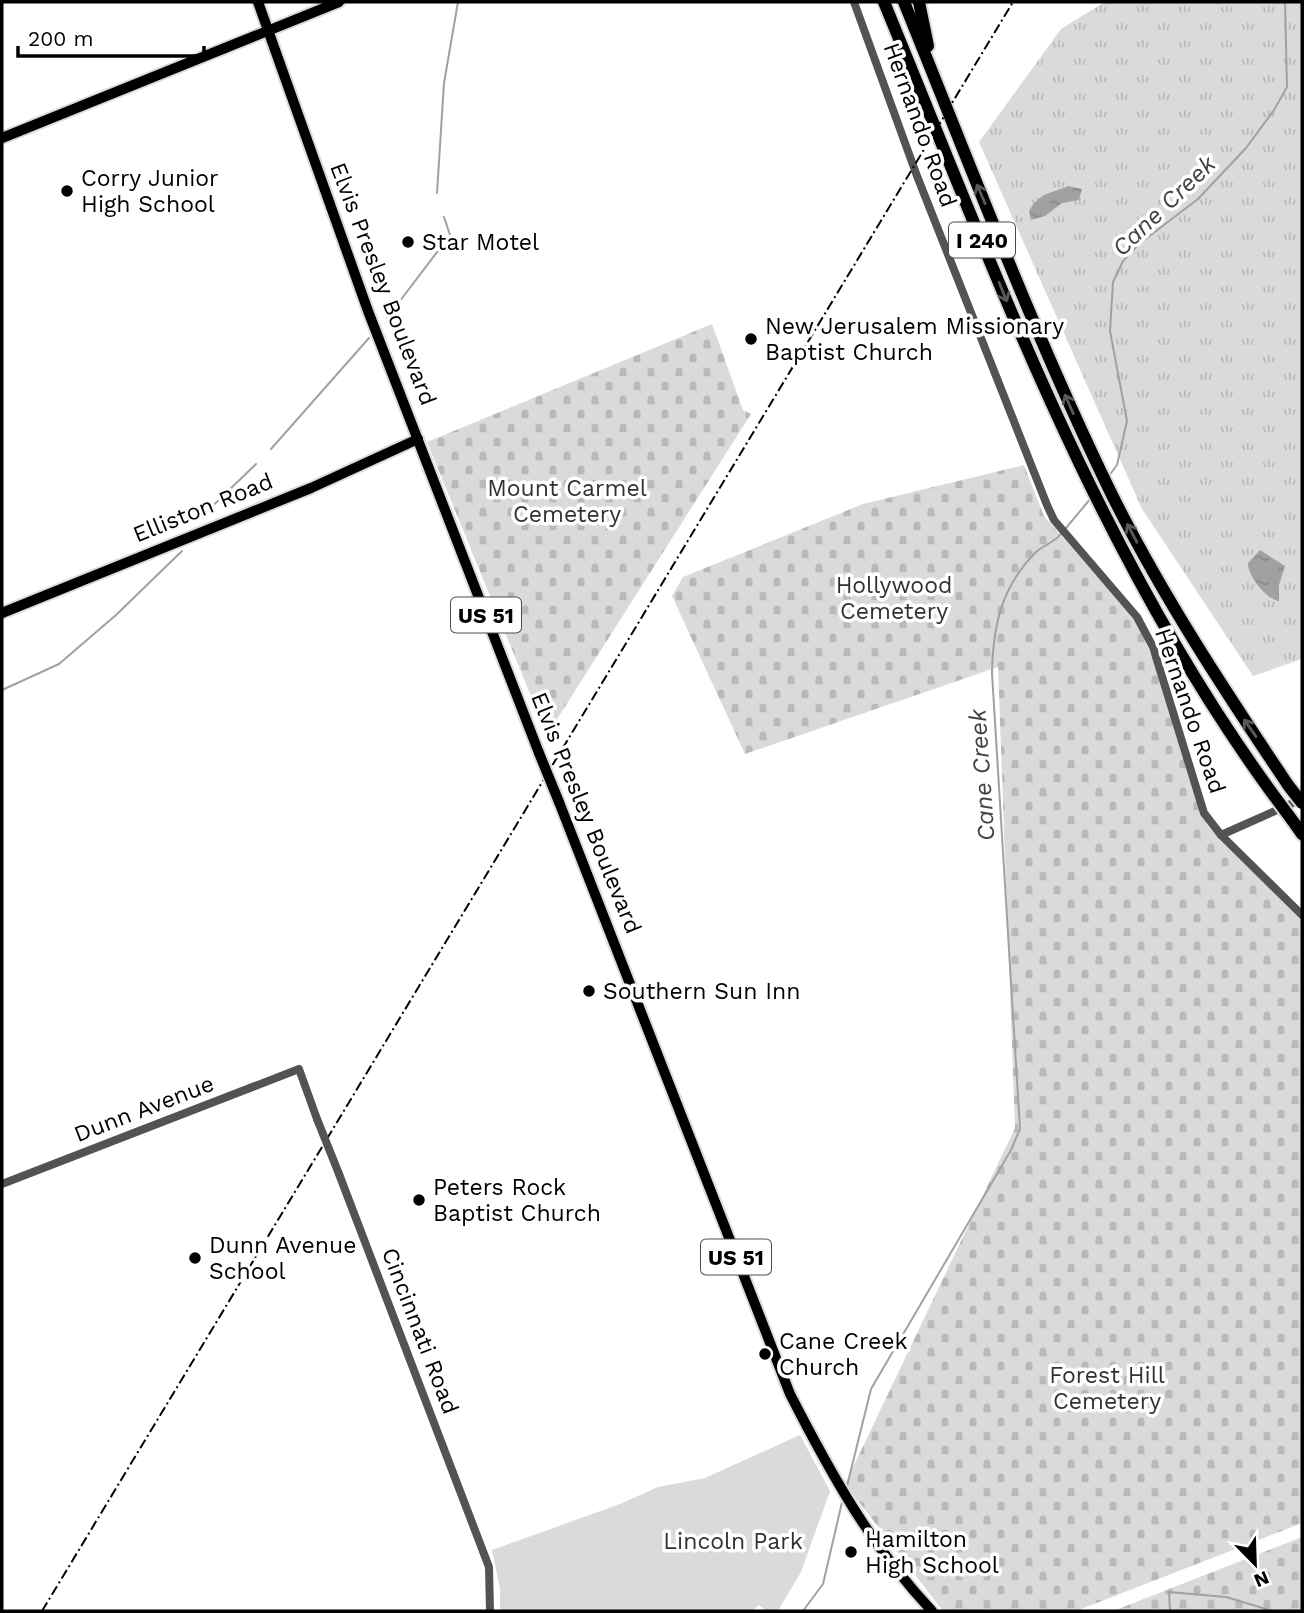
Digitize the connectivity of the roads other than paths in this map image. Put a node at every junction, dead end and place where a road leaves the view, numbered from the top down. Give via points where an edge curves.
1 (258, 2) edge
2 (339, 2) edge
3 (854, 2) edge
4 (884, 2) edge
5 (904, 2) edge
6 (919, 2) edge
7 (267, 30) junction
8 (936, 80) junction
9 (2, 138) edge
10 (418, 439) junction
11 (2, 613) edge
12 (1302, 801) edge
13 (1299, 829) edge
14 (1221, 835) junction
15 (1302, 915) edge
16 (299, 1069) joint
17 (2, 1184) edge
18 (490, 1611) edge
19 (932, 1611) edge

1 - 7 main road, Elvis Presley Boulevard / US 51
2 - 7 main road
3 - 14 street, Hernando Road via 917,176 1055,520 1137,617 1153,647 1205,813
4 -> 13 highway, I 240, bridge via 1084,477 1194,676
5 - 8 highway, I 240
6 - 8 highway
7 - 9 main road
7 - 10 main road, Elvis Presley Boulevard / US 51
12 -> 8 highway, I 240, bridge via 1195,645 1113,496 1046,351
10 - 11 main road, Elliston Road via 311,488
10 - 19 main road, Elvis Presley Boulevard / US 51, bridge via 790,1394 836,1485 890,1562
12 - 14 street
14 - 15 street, Hernando Road
16 - 17 street, Dunn Avenue
16 - 18 street, Cincinnati Road, bridge via 489,1567

